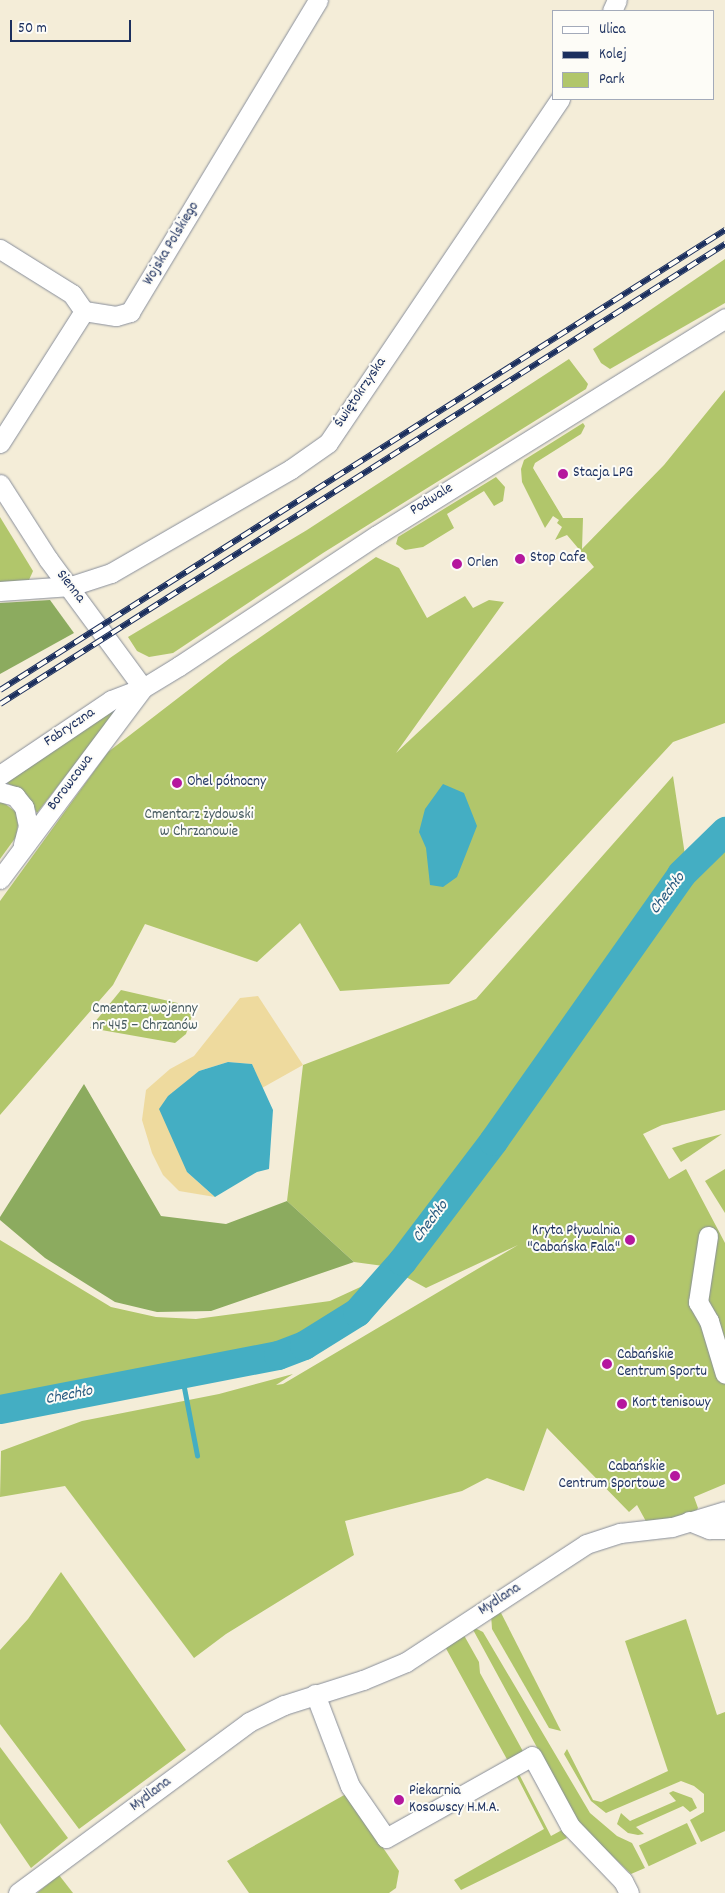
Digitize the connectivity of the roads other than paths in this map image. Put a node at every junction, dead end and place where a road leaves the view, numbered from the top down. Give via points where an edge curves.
1 (318, 0) edge
2 (559, 100) edge
3 (0, 249) edge
4 (84, 311) junction
5 (721, 324) edge
6 (0, 443) edge
7 (0, 484) edge
8 (71, 586) junction
9 (0, 591) edge
10 (143, 688) junction
11 (0, 774) edge
12 (0, 792) edge
13 (22, 848) junction
14 (3, 872) edge
15 (708, 1236) dead end
16 (725, 1374) edge
17 (725, 1511) edge
18 (689, 1521) junction
19 (725, 1529) edge
20 (316, 1694) junction
21 (18, 1893) edge
22 (629, 1893) edge

1 - 4 street, Wojska Polskiego via 130,312 116,316
2 - 8 street, Świętokrzyska via 328,443 291,469 144,555 111,573
3 - 4 street via 72,294
4 - 6 street
5 - 10 street, Podwale via 377,535
7 - 8 street, Sienna via 48,559
8 - 9 street, Świętokrzyska
8 - 10 street, Sienna
10 - 11 street, Fabryczna via 111,700
10 - 13 street, Borowcowa
12 - 13 street via 15,796 24,808 28,826
13 - 14 street, Borowcowa
15 - 16 street via 698,1302 709,1321
17 - 18 street, Mydlana
18 - 19 street via 709,1529
18 - 20 street, Mydlana via 672,1527 620,1532 586,1544 406,1662 363,1680
20 - 21 street, Mydlana via 249,1722
20 - 22 street via 350,1786 386,1838 532,1756 570,1826 623,1881

